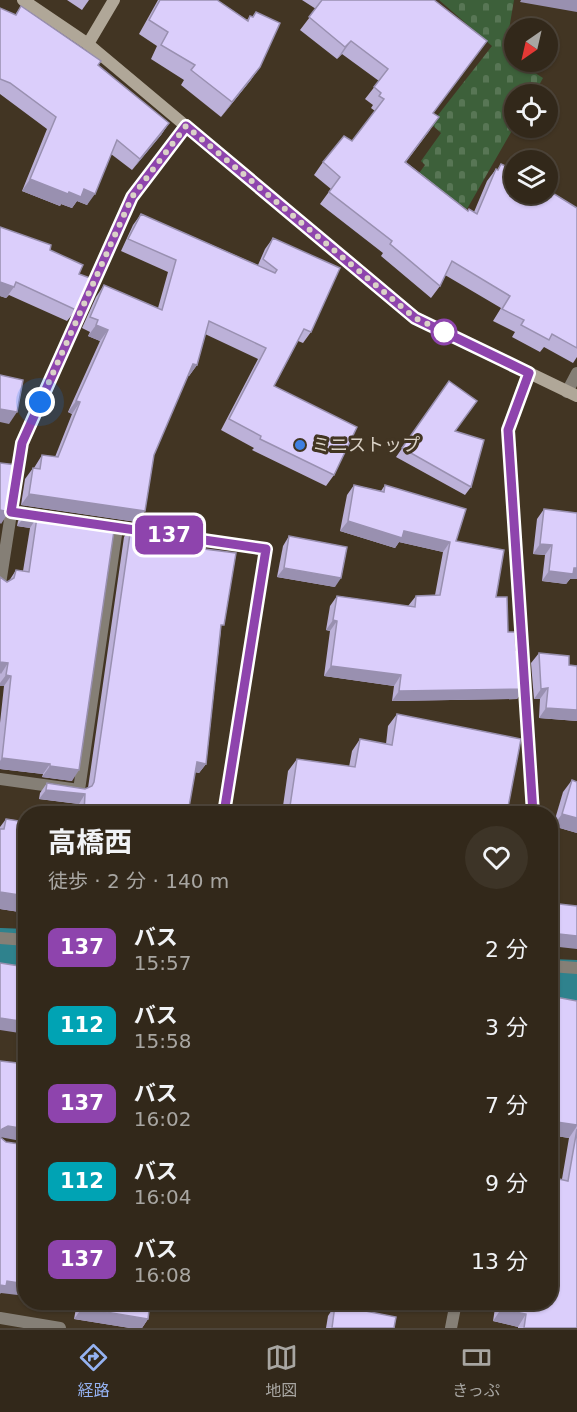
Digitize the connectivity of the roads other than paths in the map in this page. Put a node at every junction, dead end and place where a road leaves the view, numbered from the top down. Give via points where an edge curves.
1 (23, 0) edge
2 (114, 0) edge
3 (88, 44) junction
4 (186, 126) junction
5 (529, 373) junction
6 (577, 373) edge
7 (572, 394) edge
8 (11, 512) junction
9 (47, 517) edge
10 (82, 522) edge
11 (117, 528) junction
12 (0, 584) edge
13 (0, 779) edge
14 (225, 806) edge
15 (533, 806) edge
16 (0, 938) edge
17 (18, 939) edge
18 (558, 967) edge
19 (577, 968) edge
20 (454, 1310) edge
21 (0, 1318) edge
22 (60, 1328) edge
23 (451, 1328) edge

1 - 3 street
2 - 3 street
3 - 4 street
4 - 5 street via 415,318
4 - 8 street via 132,197 22,443
5 - 7 street
5 - 15 street via 508,430
6 - 7 street
8 - 9 street
8 - 12 street
10 - 11 street
11 - 13 street via 79,790
11 - 14 street via 266,549
16 - 17 street
18 - 19 street
20 - 23 street
21 - 22 street

